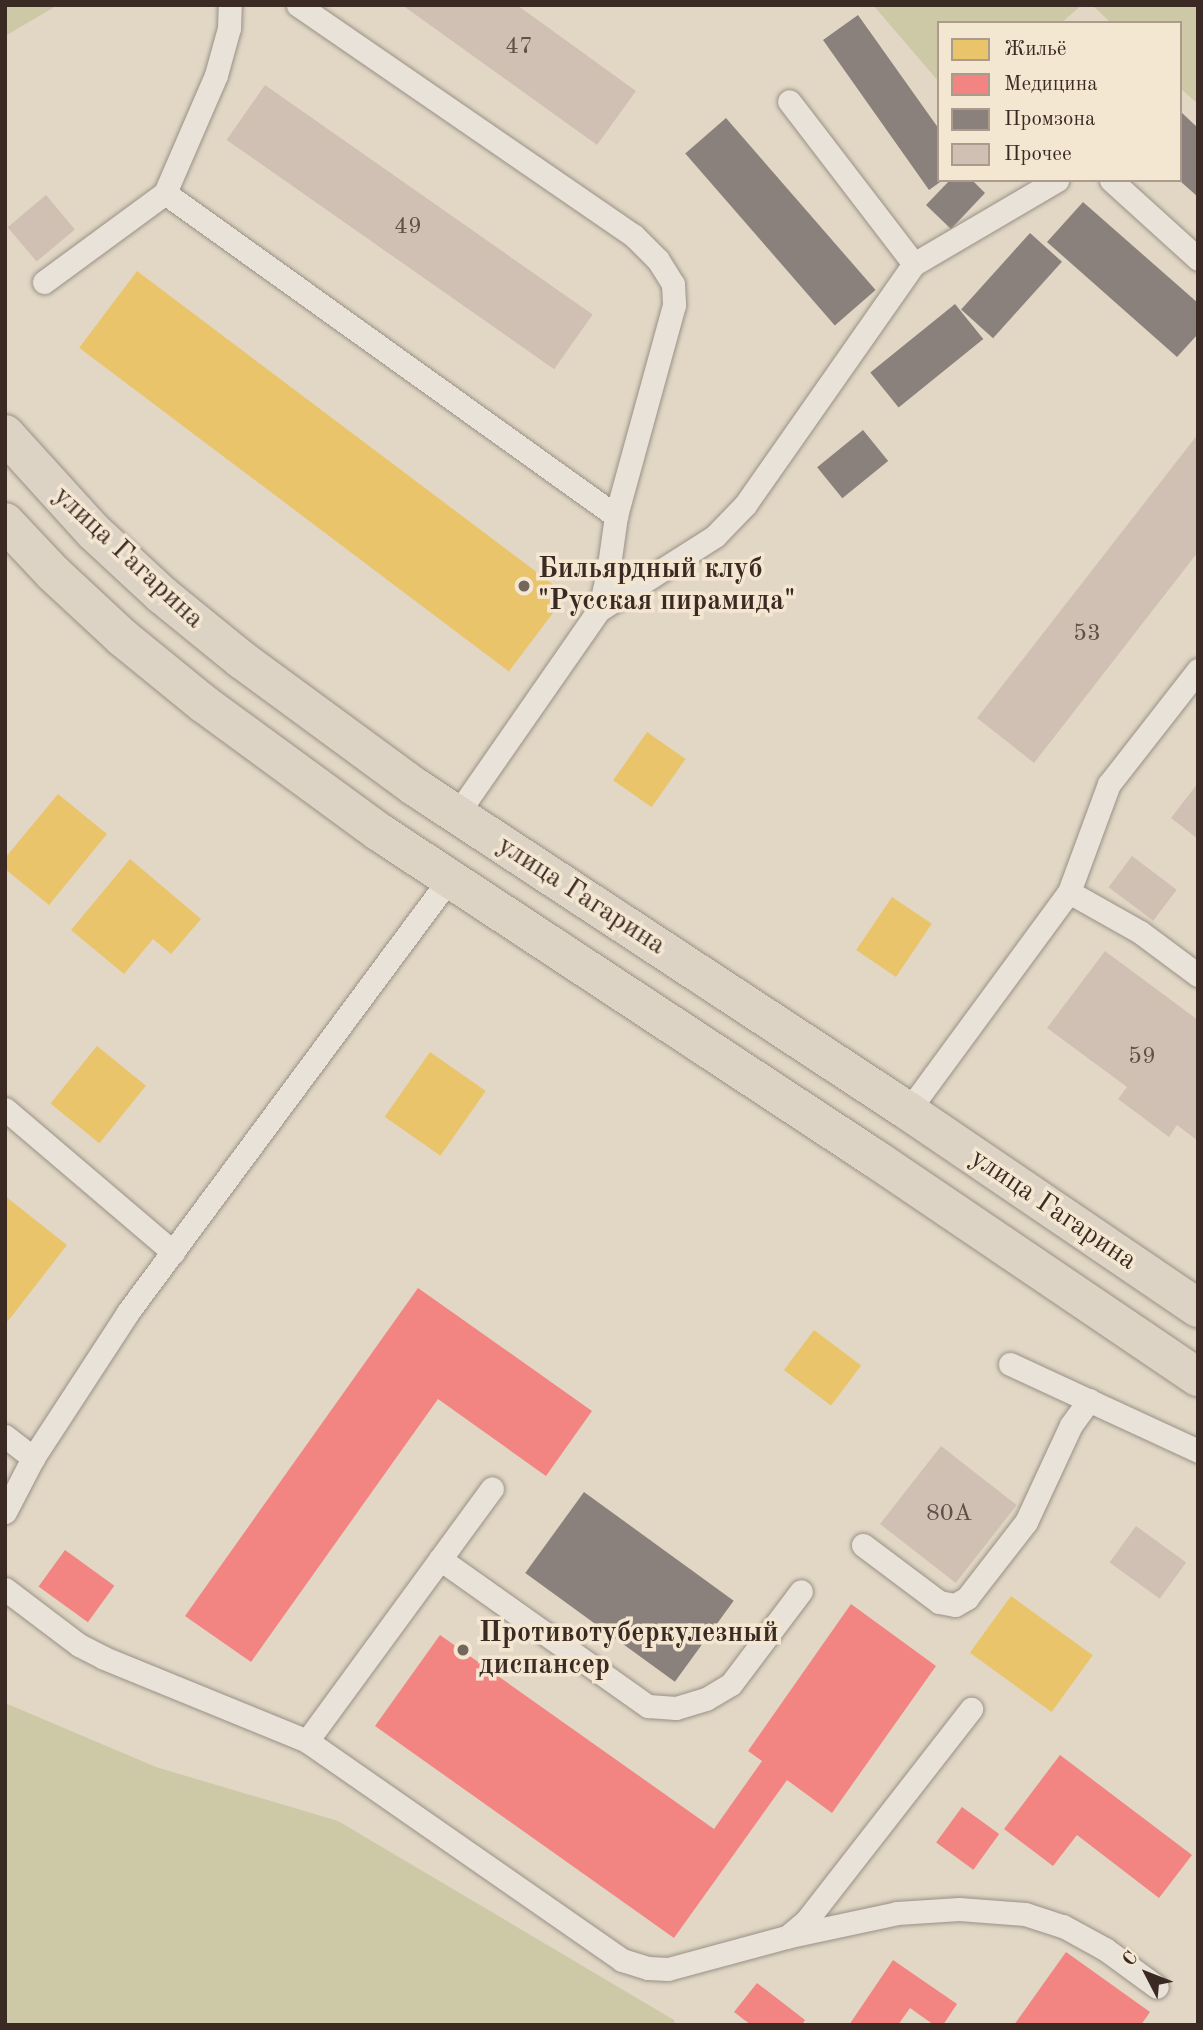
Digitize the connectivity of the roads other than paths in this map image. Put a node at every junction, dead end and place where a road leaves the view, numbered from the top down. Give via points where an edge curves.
1 (230, 5) edge
2 (298, 5) edge
3 (789, 101) dead end
4 (1054, 182) edge
5 (1113, 182) edge
6 (165, 193) junction
7 (1198, 258) edge
8 (915, 264) junction
9 (44, 282) dead end
10 (5, 434) edge
11 (616, 516) junction
12 (5, 522) edge
13 (599, 610) junction
14 (1198, 670) edge
15 (470, 822) junction
16 (450, 878) junction
17 (1069, 892) junction
18 (1198, 975) edge
19 (5, 1109) edge
20 (908, 1111) junction
21 (874, 1158) junction
22 (173, 1252) junction
23 (1198, 1308) edge
24 (1010, 1364) dead end
25 (1198, 1377) edge
26 (1089, 1400) junction
27 (5, 1436) edge
28 (1198, 1451) edge
29 (33, 1458) junction
30 (492, 1488) dead end
31 (5, 1512) edge
32 (863, 1545) dead end
33 (440, 1559) junction
34 (5, 1589) edge
35 (801, 1591) dead end
36 (971, 1709) dead end
37 (307, 1741) junction
38 (787, 1937) junction
39 (1157, 1987) dead end

1 - 6 lane via 229,28 216,75
2 - 11 lane via 634,235 673,284 674,305
3 - 8 lane
4 - 8 lane
5 - 7 lane
6 - 9 lane
6 - 11 lane
8 - 13 lane via 746,505 715,536
10 - 15 main road, улица Гагарина via 94,532 162,595 242,660
11 - 13 lane
12 - 16 main road, улица Гагарина via 113,629 204,704
13 - 15 lane
14 - 17 lane via 1109,784
15 - 16 main road
15 - 20 main road, улица Гагарина
16 - 21 main road, улица Гагарина
16 - 22 lane
17 - 18 lane via 1140,932
17 - 20 lane
19 - 22 lane
20 - 21 main road
20 - 23 main road, улица Гагарина
21 - 25 main road, улица Гагарина
22 - 29 lane via 92,1363
24 - 26 lane
26 - 28 lane
26 - 32 lane via 1071,1425 1026,1522 967,1598 955,1605 939,1602
27 - 29 lane
29 - 31 lane
30 - 33 lane
33 - 35 lane via 648,1706 676,1708 706,1699 731,1684
33 - 37 lane
34 - 37 lane via 79,1645 104,1658
36 - 38 lane via 806,1921
37 - 38 lane via 622,1960 668,1969
38 - 39 lane via 897,1913 959,1909 1025,1914 1063,1926 1105,1949

